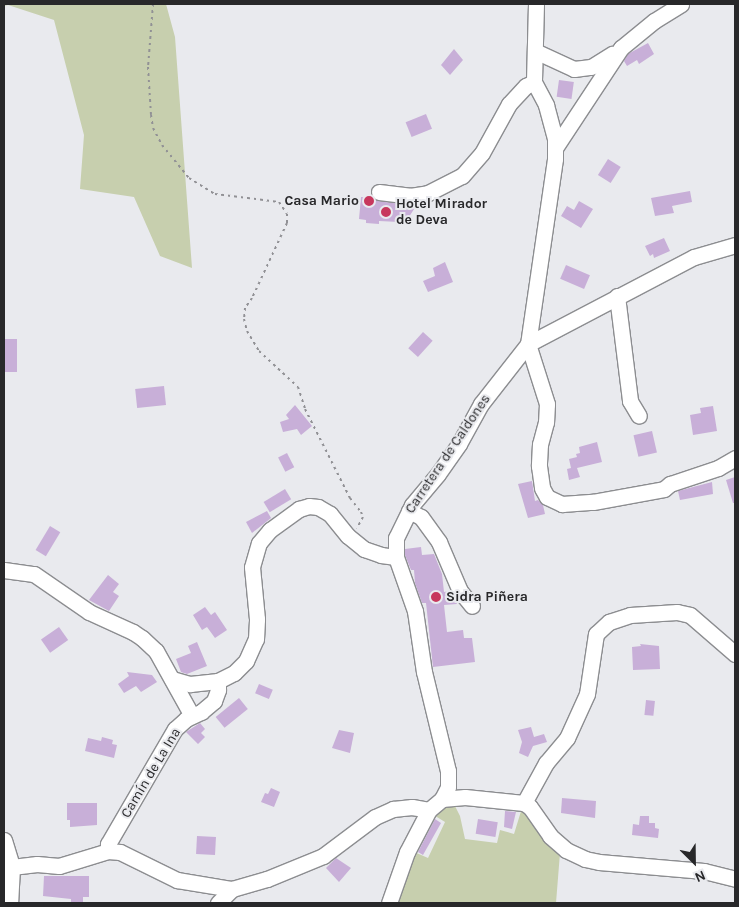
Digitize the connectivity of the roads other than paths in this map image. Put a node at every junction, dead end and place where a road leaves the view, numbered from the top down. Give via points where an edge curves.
1 (536, 4) edge
2 (681, 4) edge
3 (621, 48) junction
4 (535, 51) junction
5 (534, 82) junction
6 (555, 148) junction
7 (379, 192) dead end
8 (735, 245) edge
9 (618, 296) junction
10 (528, 344) junction
11 (638, 416) dead end
12 (735, 458) edge
13 (409, 511) junction
14 (396, 556) junction
15 (4, 570) edge
16 (472, 606) dead end
17 (735, 654) edge
18 (172, 679) junction
19 (218, 682) junction
20 (192, 716) junction
21 (442, 799) junction
22 (524, 803) junction
23 (429, 810) junction
24 (4, 840) edge
25 (108, 851) junction
26 (12, 867) junction
27 (735, 879) edge
28 (232, 889) junction
29 (10, 903) edge
30 (218, 903) edge
31 (389, 903) edge

1 - 4 street
2 - 3 street
3 - 4 street via 605,60 582,70 566,67
3 - 6 street
4 - 5 street
5 - 6 street via 546,105
5 - 7 street via 509,104 482,153 462,176 428,193 410,196
6 - 10 street
8 - 9 street, Carretera de Caldones via 694,257
9 - 10 street, Carretera de Caldones
9 - 11 street via 630,401
10 - 12 street via 546,396 546,422 540,444 540,479 547,497 553,501 575,504 656,492 700,476
10 - 13 street, Carretera de Caldones via 481,404 459,444
13 - 14 street, Carretera de Caldones via 396,538
13 - 16 street via 421,517 439,542 460,591
14 - 19 street via 364,549 330,514 318,507 299,509 270,530 259,543 252,567 257,619 252,651 234,673
14 - 21 street, Carretera de Caldones via 415,610 424,672 448,772 448,788
15 - 18 street via 34,574 89,612 133,632 156,651
17 - 22 street via 690,616 677,612 630,615 609,622 594,639 587,694 567,738 546,763
18 - 19 street via 190,684
18 - 20 street
19 - 20 street, Camín de La Ina via 214,701
20 - 25 street, Camín de La Ina via 175,729 108,844
21 - 22 street via 465,797
21 - 23 street
22 - 27 street via 550,836 566,850 585,859 704,871
23 - 28 street via 393,808 323,856 267,879
23 - 31 street via 407,852
24 - 26 street
25 - 26 street via 59,866
25 - 28 street via 120,852 177,880
26 - 29 street
28 - 30 street

